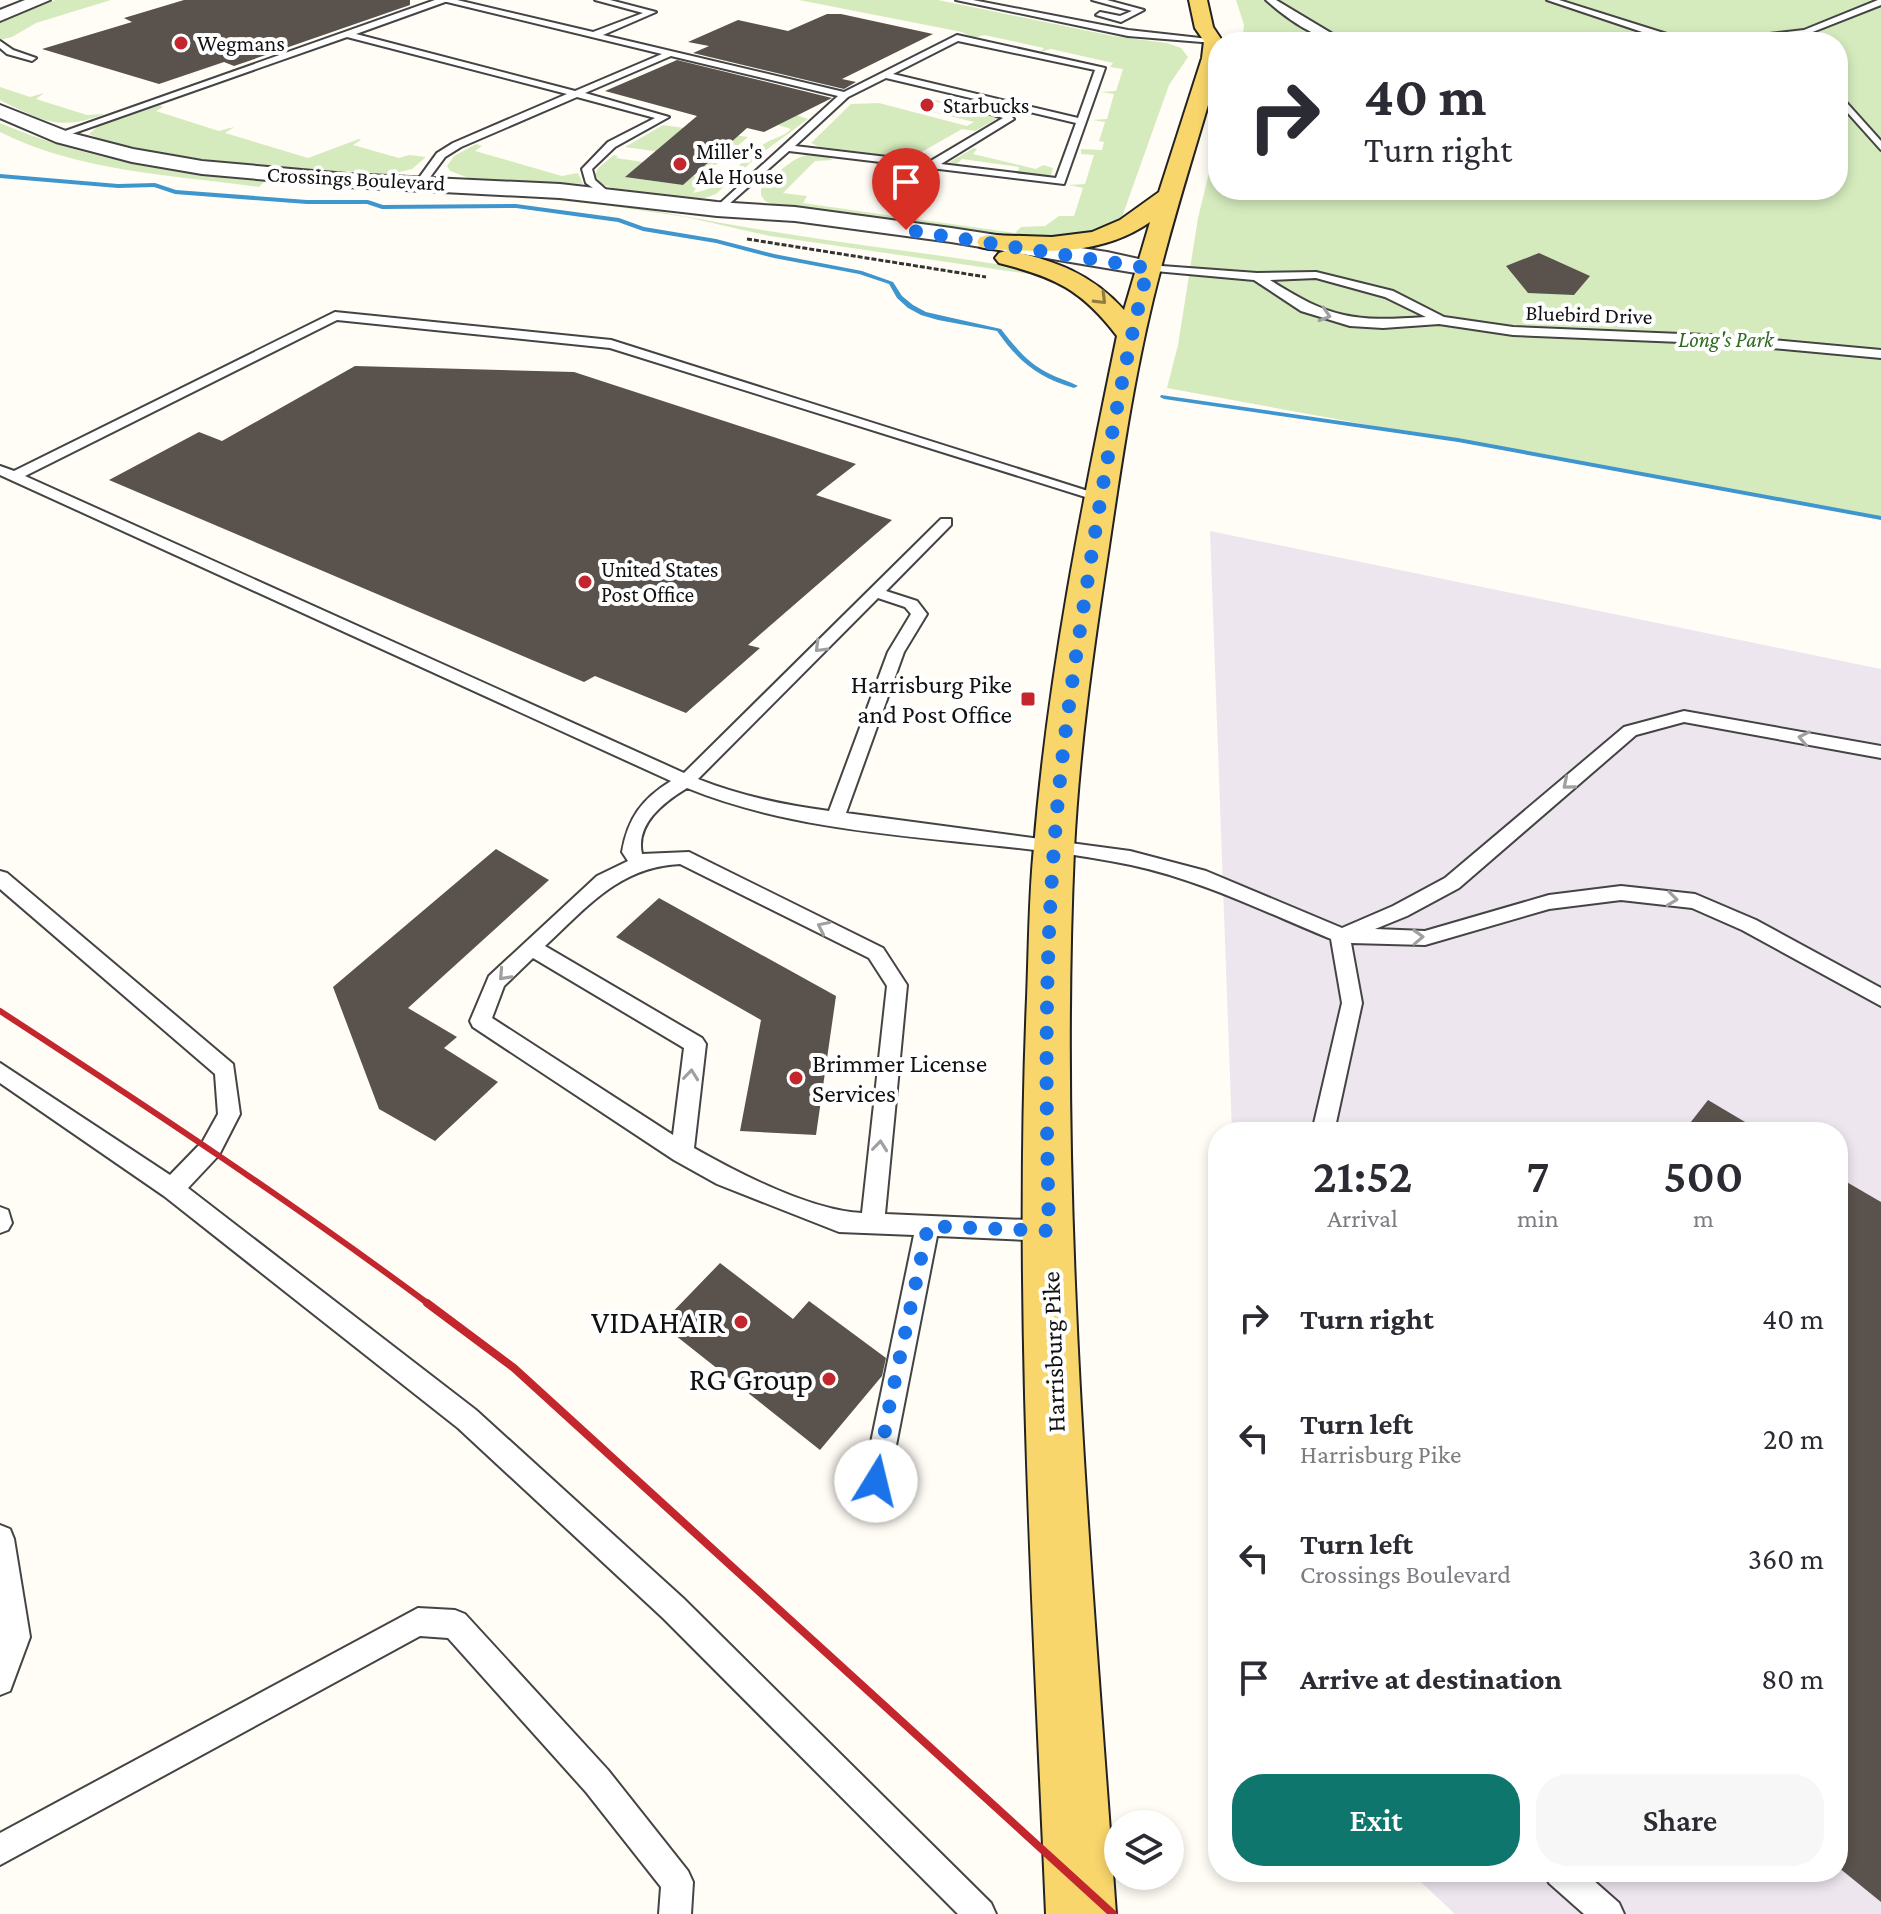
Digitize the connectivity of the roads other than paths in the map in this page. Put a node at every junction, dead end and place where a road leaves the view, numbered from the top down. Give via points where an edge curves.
1 (41, 0) edge
2 (445, 0) edge
3 (599, 0) edge
4 (960, 0) edge
5 (1096, 0) edge
6 (1198, 0) edge
7 (1270, 0) edge
8 (1551, 0) edge
9 (1881, 2) edge
10 (1093, 14) dead end
11 (0, 16) edge
12 (1215, 32) edge
13 (1319, 32) edge
14 (1642, 32) edge
15 (1805, 32) edge
16 (347, 34) junction
17 (1208, 34) edge
18 (594, 35) junction
19 (0, 44) edge
20 (669, 54) junction
21 (32, 58) dead end
22 (885, 75) junction
23 (1208, 75) edge
24 (923, 84) junction
25 (577, 94) junction
26 (845, 95) junction
27 (1848, 108) edge
28 (0, 111) edge
29 (1082, 122) junction
30 (56, 136) junction
31 (1881, 147) edge
32 (789, 148) junction
33 (930, 166) junction
34 (421, 182) junction
35 (607, 195) junction
36 (1171, 195) junction
37 (720, 209) junction
38 (983, 247) junction
39 (1148, 268) junction
40 (1257, 277) junction
41 (1439, 320) junction
42 (1131, 336) junction
43 (1881, 354) edge
44 (7, 473) edge
45 (1100, 497) junction
46 (946, 522) dead end
47 (875, 592) junction
48 (1881, 752) edge
49 (686, 781) junction
50 (835, 819) junction
51 (1054, 848) junction
52 (639, 864) junction
53 (0, 878) edge
54 (1340, 935) junction
55 (531, 947) junction
56 (1881, 998) edge
57 (0, 1072) edge
58 (1325, 1122) edge
59 (682, 1153) junction
60 (172, 1189) junction
61 (0, 1217) edge
62 (0, 1223) edge
63 (872, 1224) junction
64 (928, 1226) junction
65 (1049, 1231) junction
66 (876, 1481) dead end
67 (0, 1539) edge
68 (0, 1681) edge
69 (0, 1850) edge
70 (1571, 1882) edge
71 (675, 1914) edge
72 (980, 1914) edge
73 (1081, 1914) edge
74 (1608, 1914) edge

1 - 11 street
2 - 16 lane
2 - 18 lane
3 - 18 lane via 652,12
4 - 17 lane via 1128,33
5 - 10 lane via 1140,10 1121,19
6 - 12 main road via 1204,28
7 - 13 lane
8 - 14 lane
9 - 15 lane
16 - 25 lane
16 - 30 lane
18 - 20 lane
19 - 21 lane
20 - 25 lane
20 - 26 lane
22 - 24 lane
22 - 26 lane
22 - 29 lane via 957,38 1100,68
23 - 36 main road, Harrisburg Pike
24 - 29 lane
24 - 33 lane via 920,94 1009,119
25 - 34 lane via 448,150
25 - 35 lane via 664,117 618,140 587,169 590,181
26 - 32 lane
27 - 31 lane
28 - 30 street, Crossings Boulevard
29 - 33 lane via 1060,182
30 - 34 street, Crossings Boulevard via 189,165
32 - 33 lane
32 - 37 lane
34 - 35 street, Crossings Boulevard
35 - 37 street, Crossings Boulevard
36 - 38 main road via 1104,237
36 - 39 main road, Harrisburg Pike
37 - 38 street, Crossings Boulevard via 786,224
38 - 39 street, Crossings Boulevard via 1104,267
38 -> 42 main road via 1085,284
39 - 40 lane, Bluebird Drive
39 - 42 main road, Harrisburg Pike
40 - 41 lane, Bluebird Drive via 1305,273 1344,280 1389,294
40 -> 41 lane, Bluebird Drive via 1294,303 1335,318 1383,324
41 - 43 lane, Bluebird Drive via 1513,331 1729,340
42 - 45 main road, Harrisburg Pike
44 - 45 lane via 335,316 611,344
44 - 49 lane
45 - 51 main road, Harrisburg Pike via 1074,660
46 - 47 lane
47 -> 49 lane
47 - 50 lane via 911,604 919,614 896,652
48 -> 54 lane via 1684,716 1630,731 1452,883
49 - 50 lane via 753,805
49 - 52 lane via 657,797 638,817 631,852
50 - 51 lane
51 - 54 lane via 1130,858 1199,876
51 - 65 main road, Harrisburg Pike via 1046,1118
52 - 55 lane via 604,881
63 -> 52 lane via 897,985 876,953 682,857
53 - 60 lane via 225,1070 229,1114 211,1148
54 -> 56 lane via 1425,938 1549,902 1621,893 1695,901
54 - 58 lane via 1352,1003
59 -> 55 lane via 695,1044
55 -> 59 lane via 496,982 480,1021
57 - 60 lane
59 - 63 lane via 725,1177 839,1222
60 - 72 lane via 467,1419 673,1608
61 - 62 lane
63 - 64 lane
64 - 65 lane
64 - 66 lane
65 - 73 main road, Harrisburg Pike via 1053,1410
67 - 68 lane via 16,1637
69 - 71 lane via 418,1622 455,1624 597,1781 677,1882
70 - 74 lane

